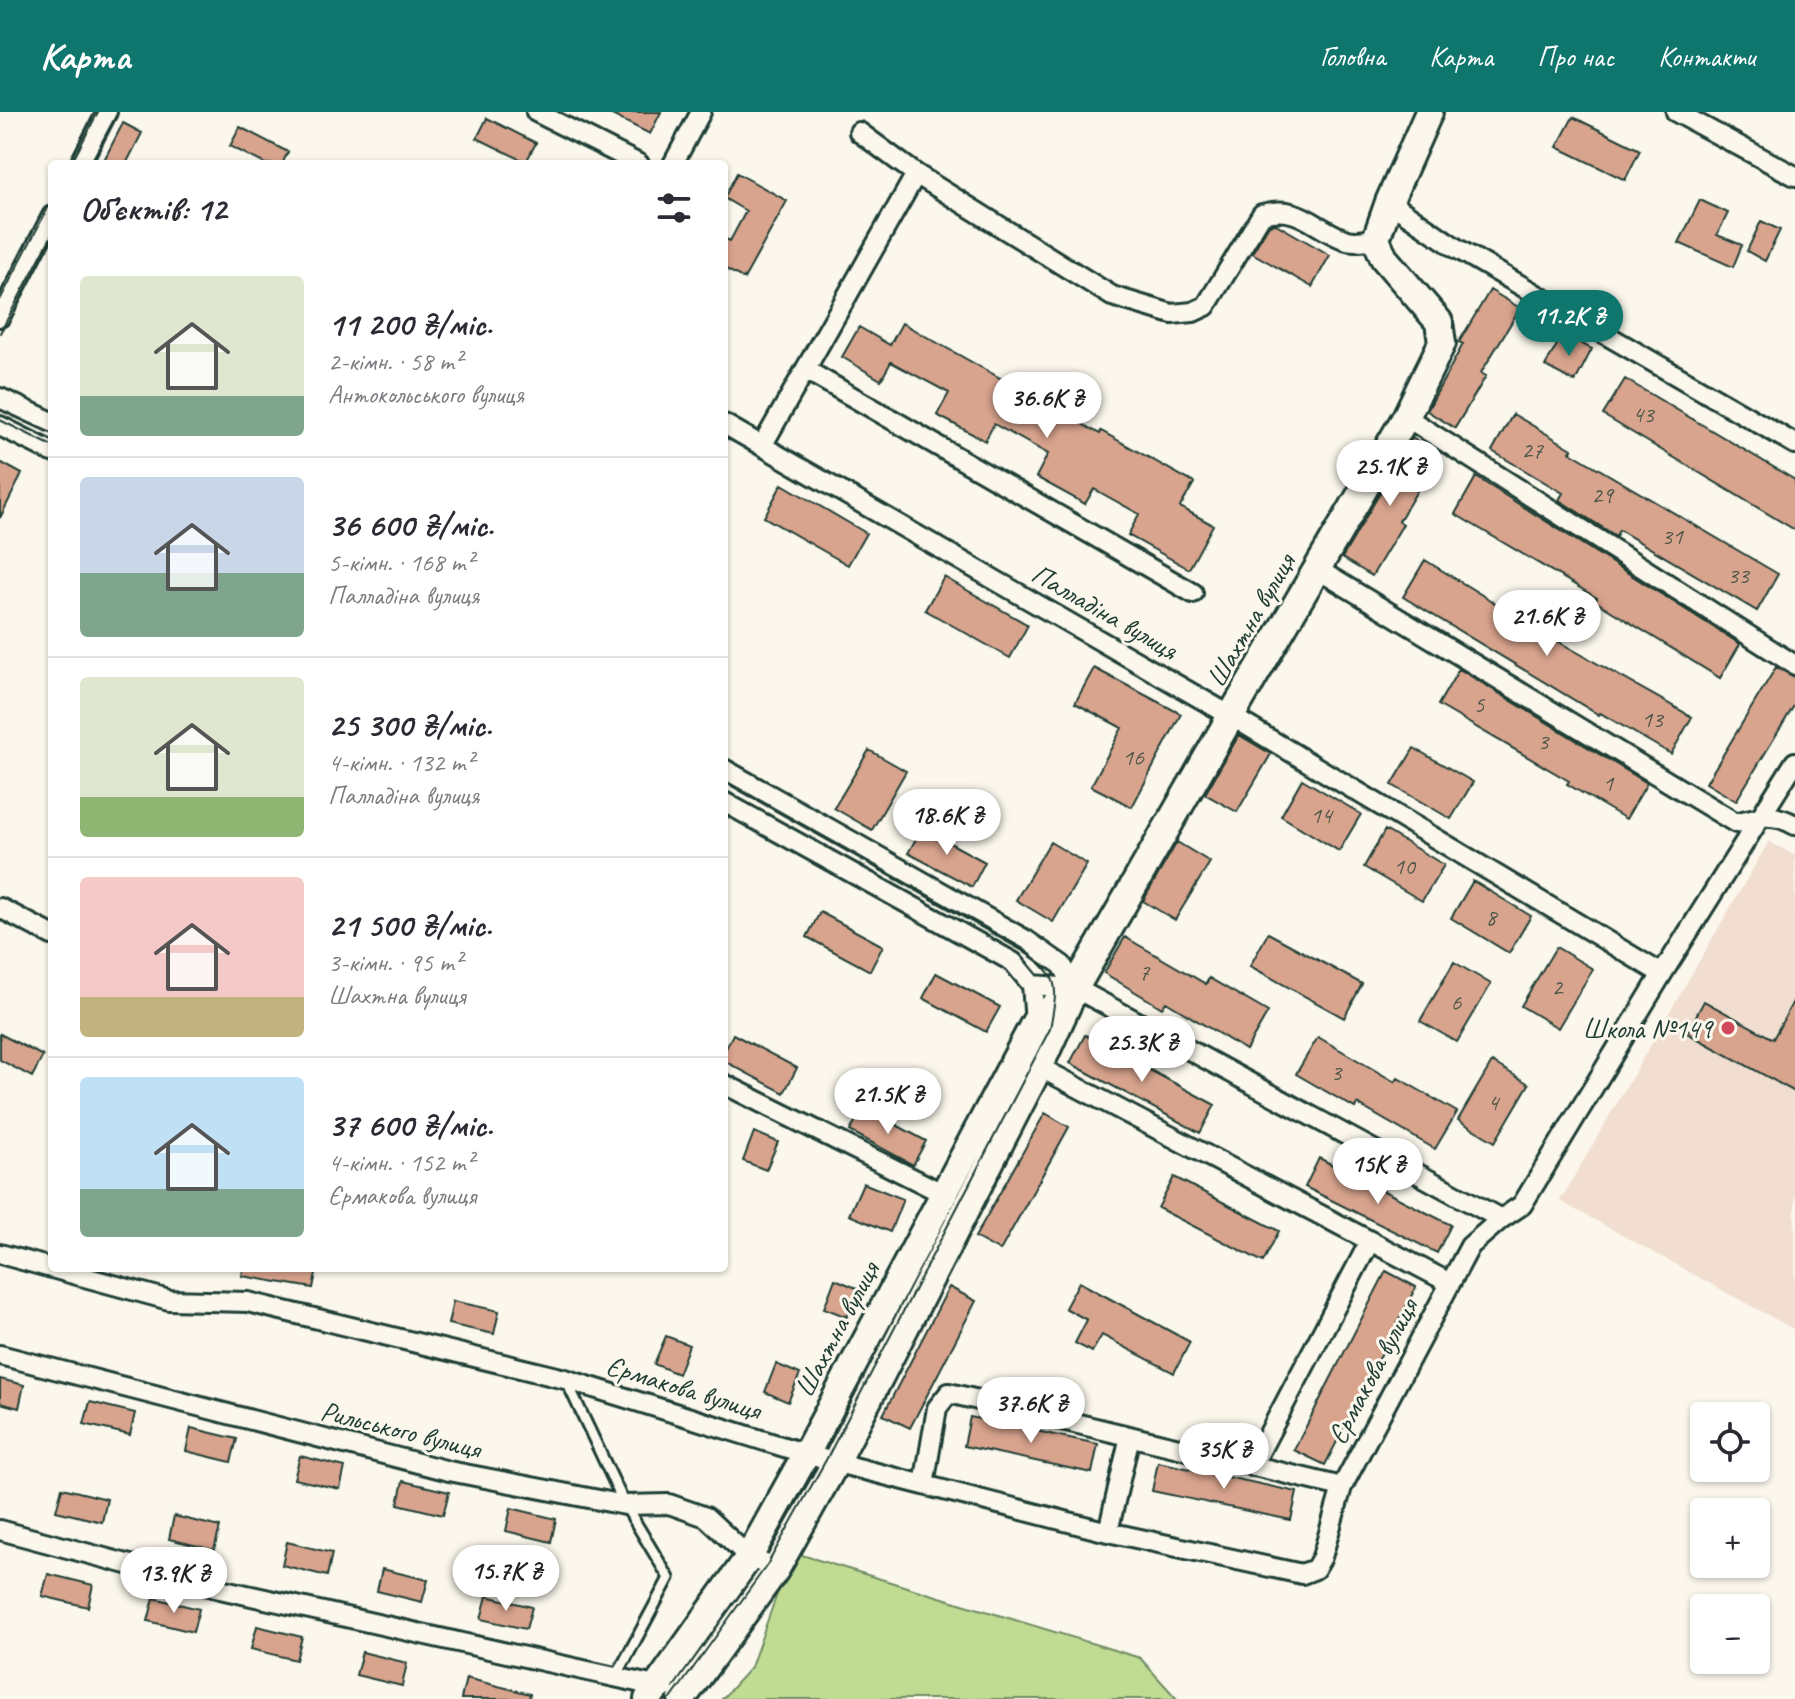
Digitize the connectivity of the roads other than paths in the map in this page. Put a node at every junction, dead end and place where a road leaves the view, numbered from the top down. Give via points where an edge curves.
1 (107, 112) edge
2 (536, 112) edge
3 (701, 112) edge
4 (1429, 112) edge
5 (1676, 112) edge
6 (859, 132) dead end
7 (82, 160) edge
8 (631, 160) edge
9 (675, 160) edge
10 (916, 174) junction
11 (1795, 176) edge
12 (1389, 202) junction
13 (48, 226) edge
14 (1376, 239) junction
15 (0, 317) edge
16 (806, 370) junction
17 (0, 398) edge
18 (1406, 417) junction
19 (48, 420) edge
20 (0, 426) edge
21 (728, 426) edge
22 (1795, 444) edge
23 (762, 446) junction
24 (48, 450) edge
25 (1317, 569) junction
26 (1193, 593) dead end
27 (1795, 665) edge
28 (1231, 716) junction
29 (1795, 762) edge
30 (728, 771) edge
31 (728, 804) edge
32 (1761, 815) junction
33 (1795, 825) edge
34 (0, 908) edge
35 (48, 933) edge
36 (1662, 974) junction
37 (1032, 985) junction
38 (1075, 988) junction
39 (1035, 1022) junction
40 (1039, 1067) junction
41 (728, 1086) edge
42 (944, 1194) junction
43 (1501, 1219) junction
44 (1370, 1241) junction
45 (0, 1254) edge
46 (48, 1264) edge
47 (89, 1273) edge
48 (1450, 1283) junction
49 (0, 1355) edge
50 (565, 1379) junction
51 (1130, 1436) junction
52 (806, 1454) junction
53 (836, 1462) junction
54 (1252, 1466) junction
55 (924, 1485) junction
56 (1342, 1487) junction
57 (625, 1505) junction
58 (0, 1530) edge
59 (1108, 1532) junction
60 (749, 1557) junction
61 (776, 1569) junction
62 (616, 1677) junction
63 (652, 1693) edge
64 (684, 1696) edge

1 - 7 street
2 - 8 street
3 - 9 street
4 - 12 main road
5 - 11 street
6 - 10 street
10 - 14 street via 1112,296 1172,314 1206,306 1262,214 1279,209 1347,241
10 - 16 street
12 - 14 main road
12 - 22 street via 1456,248
13 - 15 street
14 - 18 main road, Шахтна вулиця via 1384,258 1439,322 1442,343
16 - 23 street
16 - 26 street
17 - 19 street
18 - 25 main road, Шахтна вулиця
18 - 27 street
20 - 24 street
21 - 23 street, Палладіна вулиця
23 - 28 street, Палладіна вулиця
25 - 28 main road, Шахтна вулиця
25 - 32 street via 1736,823
28 - 36 street, Палладіна вулиця
28 - 38 main road, Шахтна вулиця
29 - 32 street, Єрмакова вулиця
30 - 38 street via 1026,940 1062,965
31 - 37 street via 1013,962
32 - 33 street
32 - 36 street, Єрмакова вулиця
34 - 35 street
36 - 43 street, Єрмакова вулиця via 1522,1205
37 - 38 street
37 - 39 street
38 - 39 main road, Шахтна вулиця
38 - 40 main road, Шахтна вулиця
38 - 43 street
39 - 42 main road, Шахтна вулиця
40 - 44 street
40 - 53 main road, Шахтна вулиця
41 - 42 street
42 - 52 main road, Шахтна вулиця
43 - 48 street, Єрмакова вулиця via 1470,1246
44 - 48 street
44 - 54 street
45 - 46 street, Єрмакова вулиця
47 - 50 street, Єрмакова вулиця via 169,1300 248,1302
48 - 56 street, Єрмакова вулиця
49 - 57 street, Рильського вулиця via 449,1471
50 - 52 street, Єрмакова вулиця
50 - 57 lane
51 - 54 street
51 - 55 street via 949,1393 937,1408
51 - 59 street
52 - 53 street, Єрмакова вулиця
52 - 60 main road, Шахтна вулиця
53 - 55 street, Єрмакова вулиця
53 - 61 main road, Шахтна вулиця
54 - 56 street
55 - 59 street, Єрмакова вулиця
56 - 59 street, Єрмакова вулиця via 1322,1557 1315,1569 1302,1574
57 - 60 street, Рильського вулиця via 669,1504 706,1517
57 - 62 lane via 669,1578
58 - 62 street via 220,1589
60 - 61 street, Рильського вулиця
60 - 63 main road, Шахтна вулиця
61 - 64 main road, Шахтна вулиця
62 - 63 street
63 - 64 street

